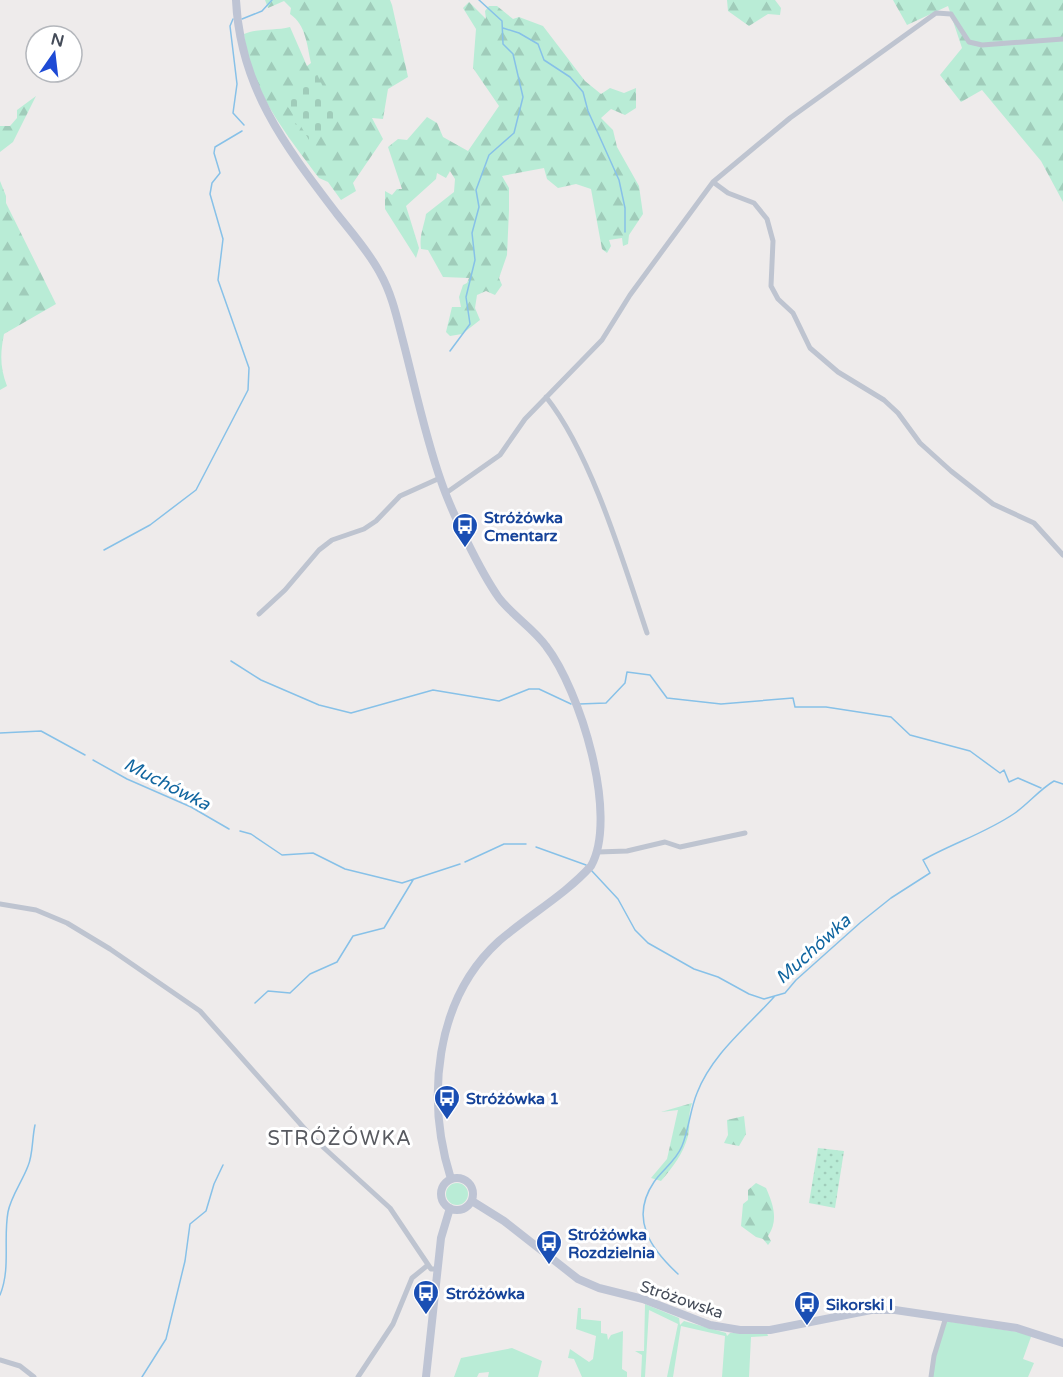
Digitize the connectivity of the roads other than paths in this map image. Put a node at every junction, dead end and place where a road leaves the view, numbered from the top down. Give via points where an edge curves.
1 (236, 0) edge
2 (1063, 39) edge
3 (712, 182) junction
4 (546, 397) junction
5 (440, 478) junction
6 (446, 493) junction
7 (1063, 555) edge
8 (258, 614) dead end
9 (647, 633) dead end
10 (746, 833) dead end
11 (598, 852) junction
12 (0, 904) edge
13 (451, 1179) junction
14 (472, 1201) junction
15 (450, 1208) junction
16 (428, 1264) junction
17 (438, 1269) junction
18 (946, 1317) junction
19 (1063, 1343) edge
20 (0, 1360) edge
21 (34, 1377) edge
22 (358, 1377) edge
23 (426, 1377) edge
24 (931, 1377) edge

1 - 5 main road via 247,68 273,123 302,169 369,255 389,290
2 - 3 street via 982,45 969,42 951,14 936,13 790,118
3 - 4 street via 602,340
3 - 7 street via 754,203 766,219 772,241 771,286 793,313 810,348 838,372 884,400 920,443 951,471 993,504 1034,524
4 - 6 street via 500,455
4 - 9 street via 565,424 588,471
5 - 6 main road
5 - 8 street via 400,496 364,530 332,540
6 - 11 main road via 499,598 545,645 577,704 598,799
10 - 11 street via 680,847 665,842 627,851
11 - 13 main road via 589,869 485,956 453,1011 441,1047 437,1084 441,1140
12 - 16 street via 36,910 67,923 200,1011 312,1137 390,1209
13 - 14 main road via 469,1183
13 - 15 main road via 441,1193
14 - 15 main road via 462,1209
14 - 18 main road, Stróżowska via 578,1279 643,1299 704,1324 770,1330 871,1310
15 - 17 main road via 441,1238
16 - 17 street via 430,1269
16 - 22 street via 412,1278 393,1324
17 - 23 main road
18 - 19 main road, Stróżowska via 1017,1328
18 - 24 street
20 - 21 street via 20,1366

